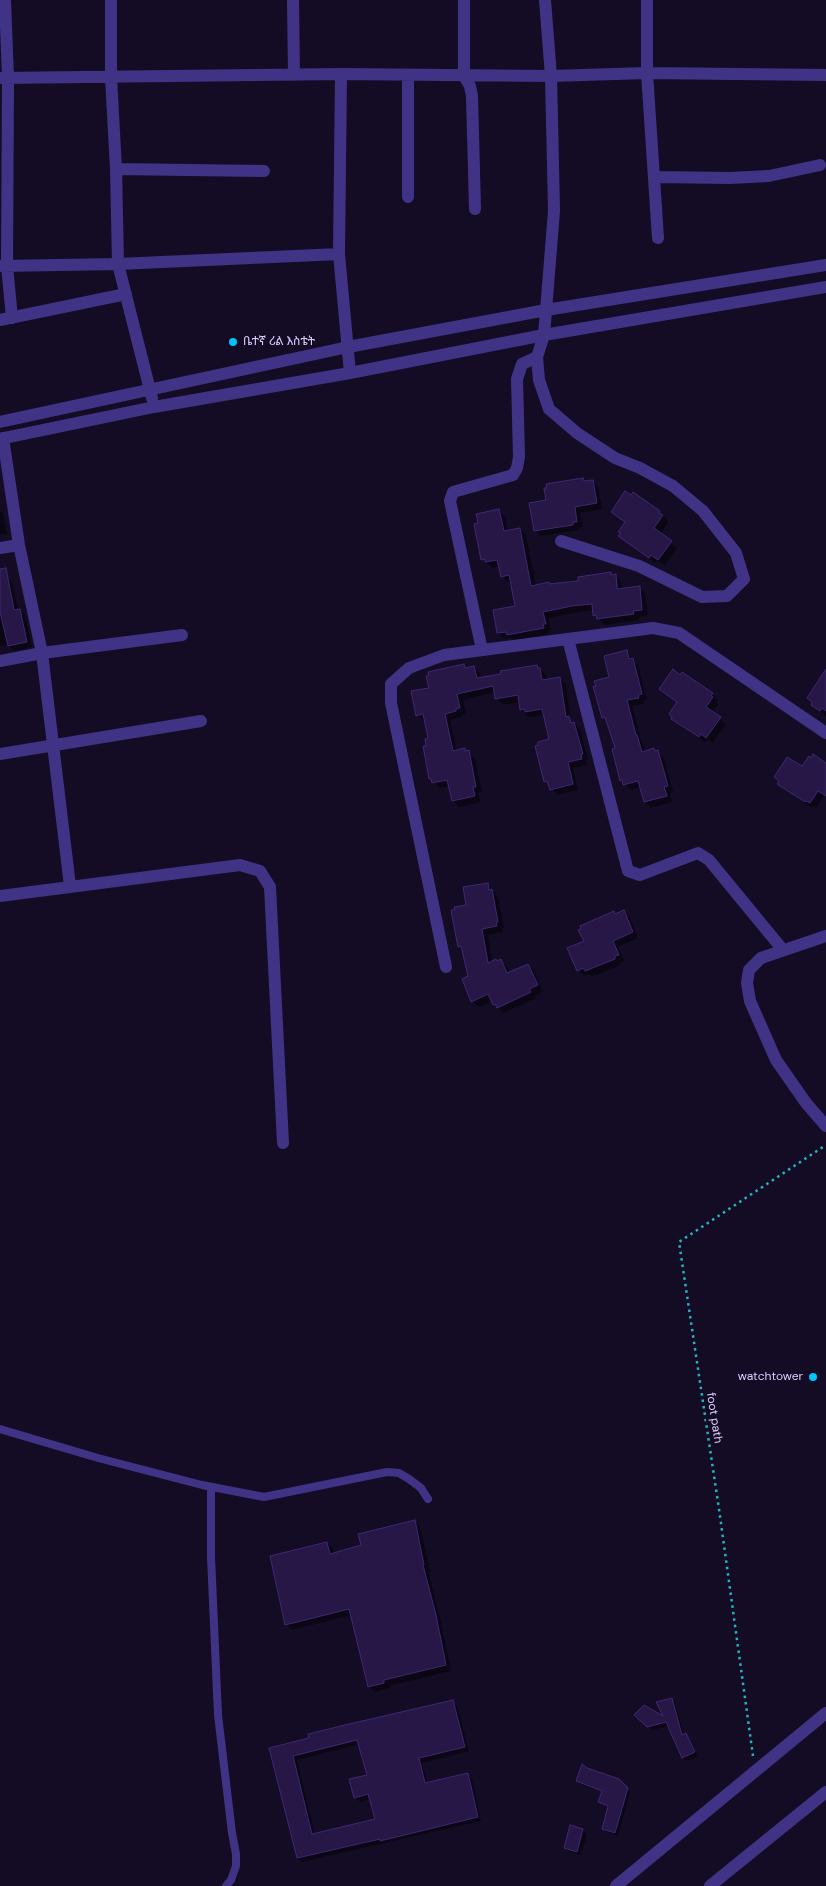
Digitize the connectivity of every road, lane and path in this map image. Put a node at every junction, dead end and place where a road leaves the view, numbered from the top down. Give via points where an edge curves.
1 (5, 0) edge
2 (111, 0) edge
3 (293, 0) edge
4 (464, 0) edge
5 (545, 0) edge
6 (647, 0) edge
7 (647, 73) junction
8 (294, 74) junction
9 (341, 74) junction
10 (408, 75) junction
11 (826, 75) edge
12 (464, 76) junction
13 (550, 76) junction
14 (111, 77) junction
15 (4, 78) edge
16 (820, 165) dead end
17 (116, 169) junction
18 (264, 171) dead end
19 (654, 177) junction
20 (408, 197) dead end
21 (475, 210) dead end
22 (658, 238) dead end
23 (339, 254) junction
24 (118, 264) junction
25 (826, 264) edge
26 (4, 266) edge
27 (826, 288) edge
28 (126, 294) junction
29 (546, 310) junction
30 (6, 319) edge
31 (544, 334) junction
32 (348, 348) junction
33 (537, 357) junction
34 (350, 373) junction
35 (150, 390) junction
36 (154, 407) junction
37 (0, 422) edge
38 (2, 439) edge
39 (561, 541) dead end
40 (20, 545) junction
41 (0, 548) edge
42 (182, 635) dead end
43 (568, 639) junction
44 (482, 650) junction
45 (42, 653) junction
46 (0, 661) edge
47 (201, 721) dead end
48 (826, 734) edge
49 (54, 746) junction
50 (0, 754) edge
51 (70, 886) junction
52 (0, 896) edge
53 (826, 936) edge
54 (783, 950) junction
55 (446, 967) dead end
56 (826, 1126) edge
57 (283, 1143) dead end
58 (826, 1145) edge
59 (0, 1429) edge
60 (212, 1487) junction
61 (428, 1500) dead end
62 (826, 1713) edge
63 (755, 1771) junction
64 (826, 1792) edge
65 (226, 1886) edge
66 (616, 1886) edge
67 (710, 1886) edge

1 - 15 street
2 - 14 street
3 - 8 street
4 - 12 street
5 - 13 street
6 - 7 street
7 - 11 street
7 - 13 street
7 - 19 street
8 - 9 street
8 - 14 street
9 - 10 street
9 - 23 street
10 - 12 street
10 - 20 street
12 - 13 street
12 - 21 street via 472,96
13 - 29 street via 554,211
14 - 15 street
14 - 17 street
15 - 26 street
16 - 19 street via 769,176
17 - 18 street
17 - 24 street
19 - 22 street
23 - 24 street
23 - 32 street
24 - 26 street
24 - 28 street
25 - 29 street
26 - 30 street
27 - 31 street
28 - 30 street
28 - 35 street
29 - 31 street
29 - 32 street
31 - 33 street
31 - 34 street
32 - 34 street
32 - 35 street
33 - 39 street via 539,380 549,410 615,458 673,486 702,511 736,553 744,580 727,596 702,597 639,566
33 - 44 street via 522,364 516,379 517,468 513,474 453,492 450,500
34 - 36 street
35 - 36 street
35 - 37 street
36 - 38 street
38 - 40 street
40 - 41 street
40 - 45 street
42 - 45 street
43 - 44 street
43 - 48 street via 653,628 679,633
43 - 54 street via 628,871 640,875 698,853 709,860
44 - 55 street via 444,655 409,668 391,684 391,703
45 - 46 street
45 - 49 street
47 - 49 street
49 - 50 street
49 - 51 street
51 - 52 street
51 - 57 street via 240,866 260,871 270,887
53 - 54 street
54 - 56 street via 761,958 749,970 750,1001 776,1060
58 - 63 path, foot path via 678,1242
59 - 60 lane
60 - 61 lane via 264,1497 387,1472 399,1473 409,1479
60 - 65 lane via 211,1557 218,1715 236,1854 236,1866
62 - 63 street
63 - 66 street
64 - 67 street

